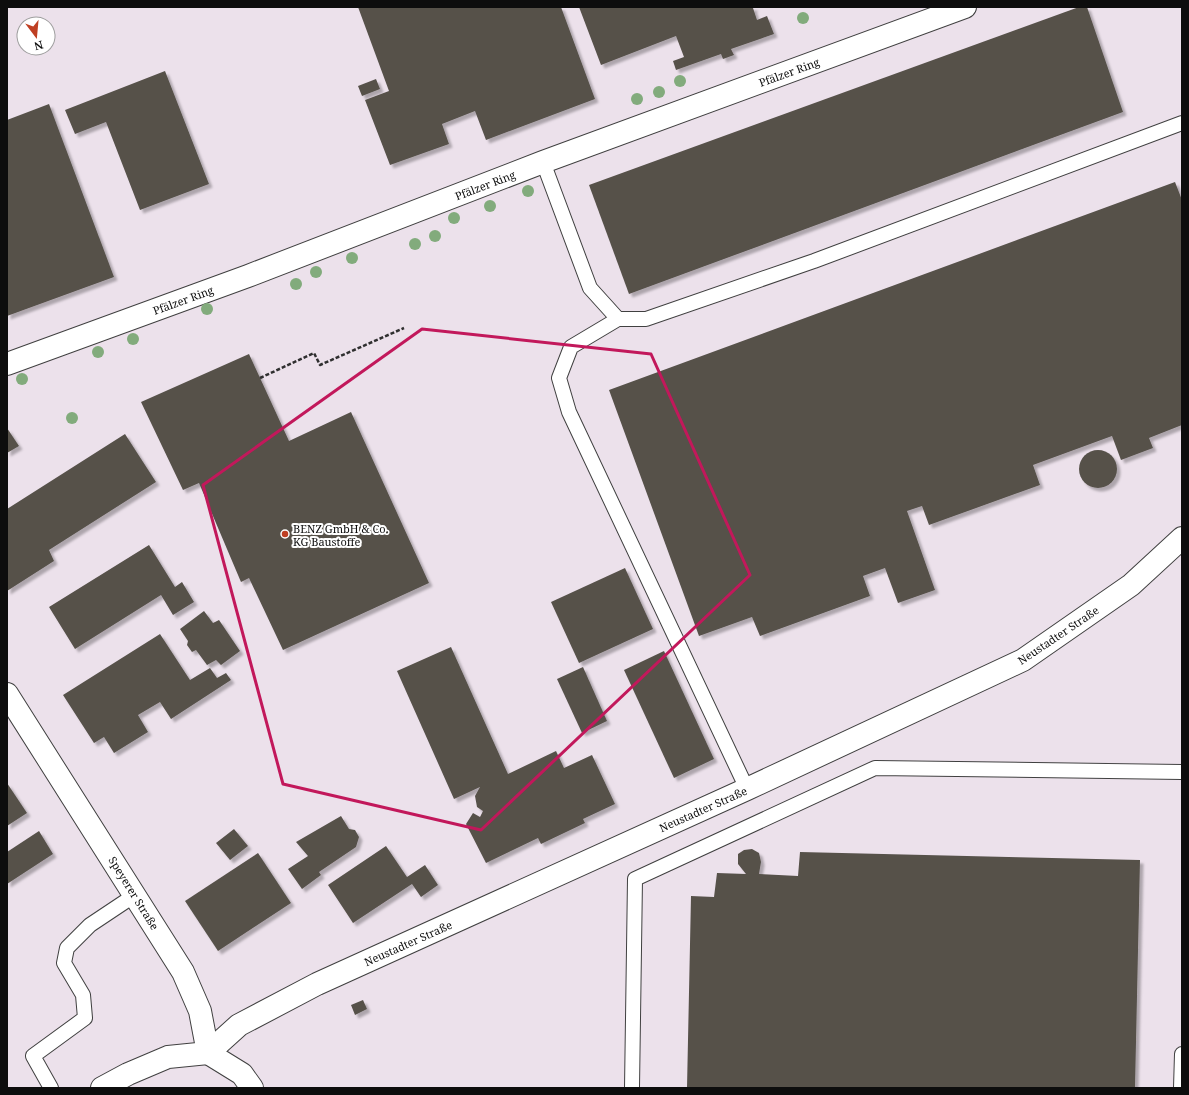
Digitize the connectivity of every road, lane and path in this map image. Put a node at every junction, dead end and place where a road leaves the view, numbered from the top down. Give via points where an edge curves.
1 (965, 7) edge
2 (1182, 123) edge
3 (543, 162) junction
4 (618, 319) junction
5 (404, 328) dead end
6 (7, 364) edge
7 (260, 378) dead end
8 (1182, 538) edge
9 (7, 694) edge
10 (1182, 772) edge
11 (747, 789) junction
12 (135, 895) junction
13 (208, 1053) junction
14 (1182, 1054) edge
15 (51, 1088) edge
16 (102, 1088) edge
17 (252, 1088) edge
18 (632, 1088) edge
19 (1181, 1088) edge

1 - 3 street, Pfälzer Ring
2 - 4 lane via 814,261 646,319
3 - 4 lane via 590,288
3 - 6 street, Pfälzer Ring via 256,273
4 - 11 lane via 571,347 559,378 569,412
5 - 7 path via 320,365 314,353
8 - 11 street, Neustadter Straße via 1131,585 1023,660
9 - 12 street, Speyerer Straße
10 - 18 lane via 875,768 635,879
11 - 13 street, Neustadter Straße via 317,984 239,1025
12 - 13 street, Speyerer Straße via 183,972 200,1011
12 - 15 lane via 90,925 67,948 64,963 83,995 85,1018 33,1056
13 - 16 street via 168,1057
13 - 17 street via 242,1074
14 - 19 lane

